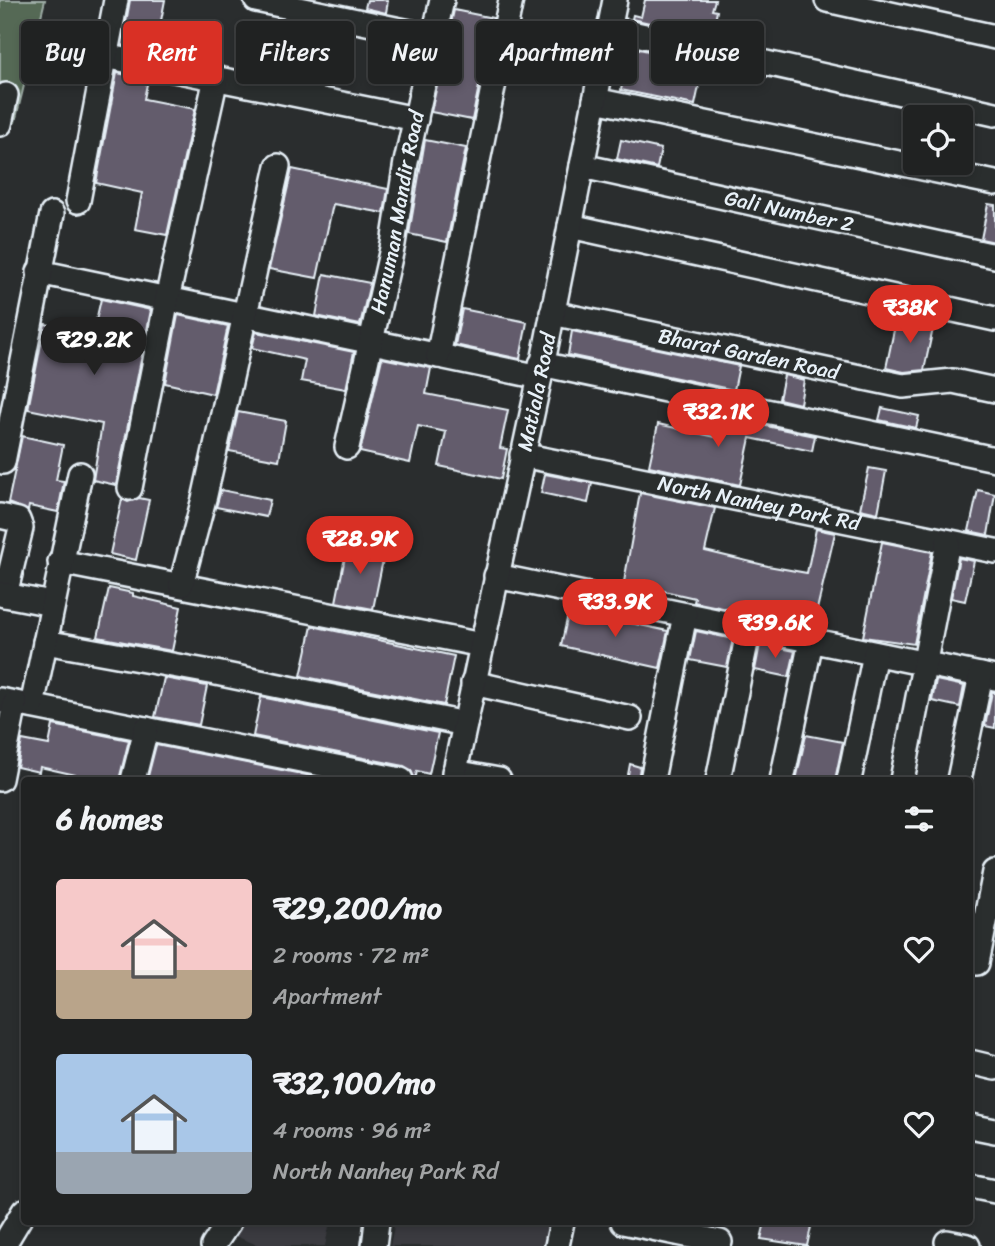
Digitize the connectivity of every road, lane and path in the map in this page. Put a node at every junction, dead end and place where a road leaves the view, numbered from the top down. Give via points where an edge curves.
1 (116, 0) edge
2 (256, 0) edge
3 (442, 0) edge
4 (511, 0) edge
5 (615, 0) edge
6 (827, 0) edge
7 (437, 21) edge
8 (610, 21) edge
9 (368, 23) edge
10 (637, 34) edge
11 (109, 35) edge
12 (995, 37) edge
13 (222, 79) edge
14 (100, 84) edge
15 (215, 84) edge
16 (424, 84) edge
17 (598, 84) edge
18 (6, 95) dead end
19 (595, 100) junction
20 (995, 114) edge
21 (416, 119) junction
22 (0, 124) edge
23 (278, 166) dead end
24 (582, 166) junction
25 (995, 183) edge
26 (78, 201) dead end
27 (52, 214) dead end
28 (570, 226) junction
29 (995, 256) edge
30 (39, 272) junction
31 (167, 299) junction
32 (552, 313) junction
33 (245, 316) junction
34 (995, 319) edge
35 (372, 342) junction
36 (439, 356) junction
37 (541, 370) junction
38 (995, 390) edge
39 (347, 447) dead end
40 (522, 455) junction
41 (995, 459) edge
42 (3, 462) dead end
43 (80, 474) dead end
44 (130, 488) dead end
45 (0, 516) edge
46 (948, 542) junction
47 (995, 551) edge
48 (60, 562) junction
49 (496, 576) junction
50 (181, 585) junction
51 (3, 594) edge
52 (52, 604) junction
53 (685, 615) junction
54 (749, 628) junction
55 (811, 641) junction
56 (45, 642) junction
57 (482, 645) junction
58 (875, 654) junction
59 (925, 664) junction
60 (988, 677) edge
61 (473, 683) junction
62 (16, 703) edge
63 (630, 718) dead end
64 (465, 724) junction
65 (146, 729) junction
66 (454, 776) edge
67 (134, 777) edge
68 (386, 777) edge
69 (653, 777) edge
70 (719, 777) edge
71 (783, 777) edge
72 (850, 777) edge
73 (903, 777) edge
74 (961, 777) edge
75 (0, 779) edge
76 (995, 872) edge
77 (981, 964) edge
78 (973, 1063) edge
79 (995, 1068) edge
80 (973, 1127) edge
81 (995, 1131) edge
82 (973, 1187) edge
83 (995, 1191) edge
84 (21, 1216) edge
85 (227, 1225) edge
86 (377, 1225) edge
87 (561, 1225) edge
88 (638, 1225) edge
89 (720, 1242) dead end
90 (3, 1246) edge
91 (213, 1246) edge
92 (374, 1246) edge
93 (557, 1246) edge

1 - 11 street
2 - 9 street
3 - 7 street, Hanuman Mandir Road
4 - 36 street
5 - 8 street, Matiala Road
6 - 12 street
10 - 20 street
13 - 21 street
14 - 26 street
15 - 31 street
16 - 21 street, Hanuman Mandir Road
17 - 19 street, Matiala Road
18 - 22 street
19 - 24 street, Matiala Road
19 - 25 street
21 - 35 street, Hanuman Mandir Road
23 - 33 street
24 - 28 street, Matiala Road
24 - 29 street, Gali Number 2
27 - 30 street
28 - 32 street, Matiala Road
28 - 34 street
30 - 31 street
30 - 42 street
31 - 33 street
31 - 44 street
32 - 37 street, Matiala Road
32 - 38 street, Bharat Garden Road via 904,386 945,381
33 - 35 street
33 - 50 street
35 - 36 street
35 - 39 street, Hanuman Mandir Road
36 - 37 street
37 - 40 street, Matiala Road
37 - 41 street
40 - 46 street, North Nanhey Park Rd
40 - 49 street, Matiala Road
43 - 48 street
45 - 51 street via 18,520 21,528
46 - 47 street, North Nanhey Park Rd
46 - 59 street
48 - 50 street
48 - 52 street
49 - 53 street
49 - 57 street, Matiala Road
50 - 57 street
51 - 52 street
52 - 56 street
53 - 54 street
53 - 69 street
54 - 55 street
54 - 70 street
55 - 58 street
55 - 71 street
56 - 62 street
56 - 64 street
57 - 61 street, Matiala Road
58 - 59 street
58 - 72 street
59 - 60 street
59 - 73 street
60 - 74 street
61 - 63 street
61 - 64 street, Matiala Road
62 - 65 street
62 - 75 street
64 - 66 street, Matiala Road
65 - 67 street
65 - 68 street
76 - 77 street
78 - 79 street
80 - 81 street
82 - 83 street
84 - 90 street
85 - 91 street
86 - 92 street
87 - 93 street
88 - 89 street

